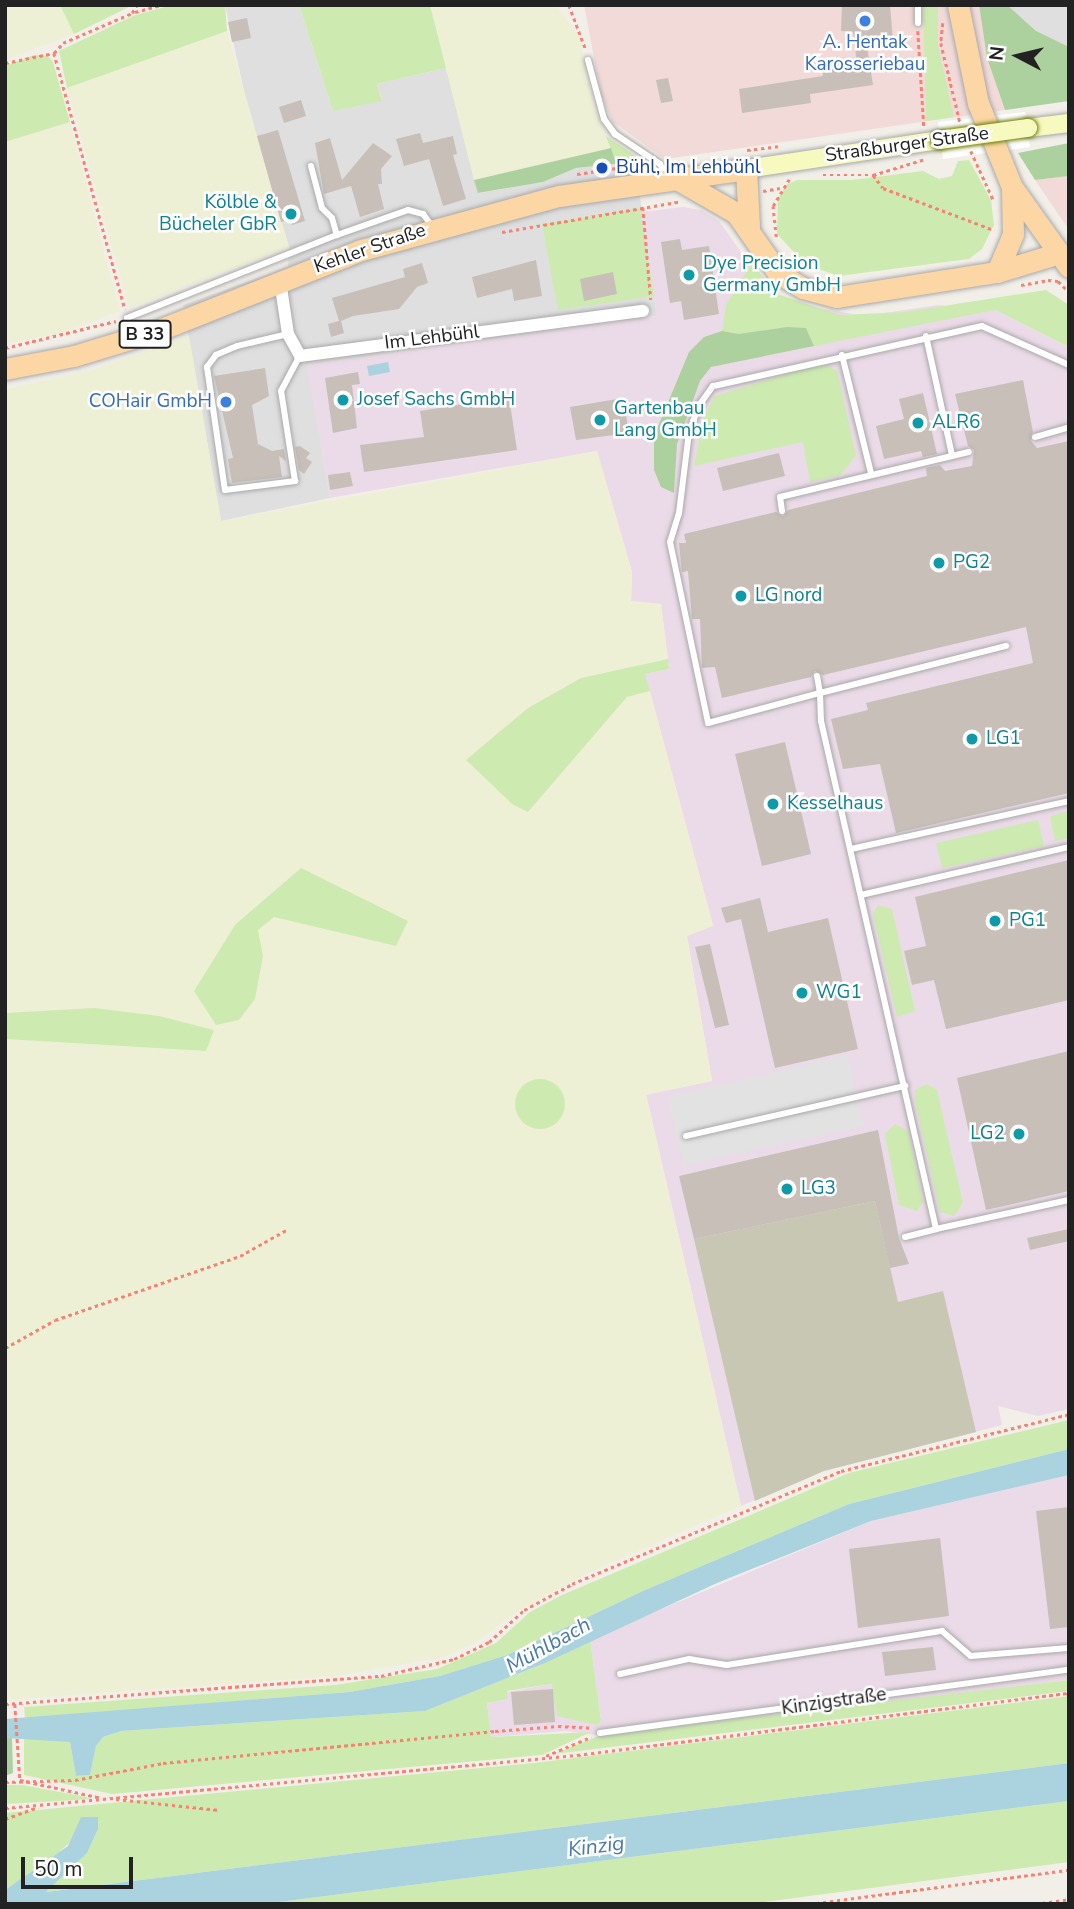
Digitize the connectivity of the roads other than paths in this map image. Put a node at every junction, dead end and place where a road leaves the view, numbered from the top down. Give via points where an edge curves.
1 (918, 5) edge
2 (958, 5) edge
3 (918, 23) road end
4 (588, 60) road end
5 (1069, 123) edge
6 (311, 166) dead end
7 (746, 169) junction
8 (672, 179) junction
9 (1012, 187) junction
10 (433, 227) junction
11 (749, 227) junction
12 (337, 235) junction
13 (1063, 261) edge
14 (997, 272) junction
15 (280, 281) junction
16 (642, 311) road end
17 (131, 327) junction
18 (288, 334) junction
19 (926, 337) junction
20 (842, 355) junction
21 (300, 356) junction
22 (1069, 365) edge
23 (5, 369) edge
24 (1069, 427) edge
25 (1035, 438) dead end
26 (969, 452) dead end
27 (952, 456) junction
28 (871, 473) junction
29 (782, 511) dead end
30 (1006, 646) dead end
31 (817, 676) dead end
32 (820, 693) junction
33 (1069, 801) edge
34 (1069, 847) edge
35 (851, 849) junction
36 (861, 895) junction
37 (905, 1086) junction
38 (686, 1136) dead end
39 (1069, 1200) edge
40 (936, 1229) junction
41 (905, 1237) dead end
42 (1069, 1648) edge
43 (1069, 1671) edge
44 (620, 1674) dead end
45 (600, 1733) road end

1 - 3 lane
2 - 9 main road via 978,103
4 - 8 lane via 604,119 615,134 660,164
5 - 7 main road, Straßburger Straße, bridge
6 - 12 lane via 322,208 332,218
7 - 8 main road, Kehler Straße / B 33
7 - 11 main road
8 - 10 main road, Kehler Straße / B 33 via 559,196
8 - 11 main road via 691,191 716,197
9 - 13 main road
9 - 14 main road via 1013,234
10 - 12 lane via 422,214 408,210
10 - 15 main road, Kehler Straße / B 33
11 - 14 main road via 778,272 803,288 837,297
12 - 17 lane
13 - 14 main road
15 - 17 main road, Kehler Straße / B 33
15 - 18 street
16 - 21 street, Im Lehbühl
17 - 23 main road, Kehler Straße / B 33 via 74,356
18 - 21 street
18 - 21 lane via 237,346 216,355 207,367 225,490 295,481 281,391
19 - 20 lane
19 - 22 lane via 982,326
19 - 27 lane
20 - 28 lane
20 - 32 lane via 727,382 705,393 689,432 679,513 670,542 708,723
24 - 25 lane
26 - 27 lane
27 - 28 lane
28 - 29 lane via 780,498
30 - 32 lane
31 - 32 lane
32 - 35 lane via 821,721
33 - 35 lane
34 - 36 lane
35 - 36 lane
36 - 37 lane
37 - 38 lane
37 - 40 lane
39 - 40 lane
40 - 41 lane
42 - 44 lane via 971,1656 942,1631 727,1665 689,1659
43 - 45 lane, Kinzigstraße

